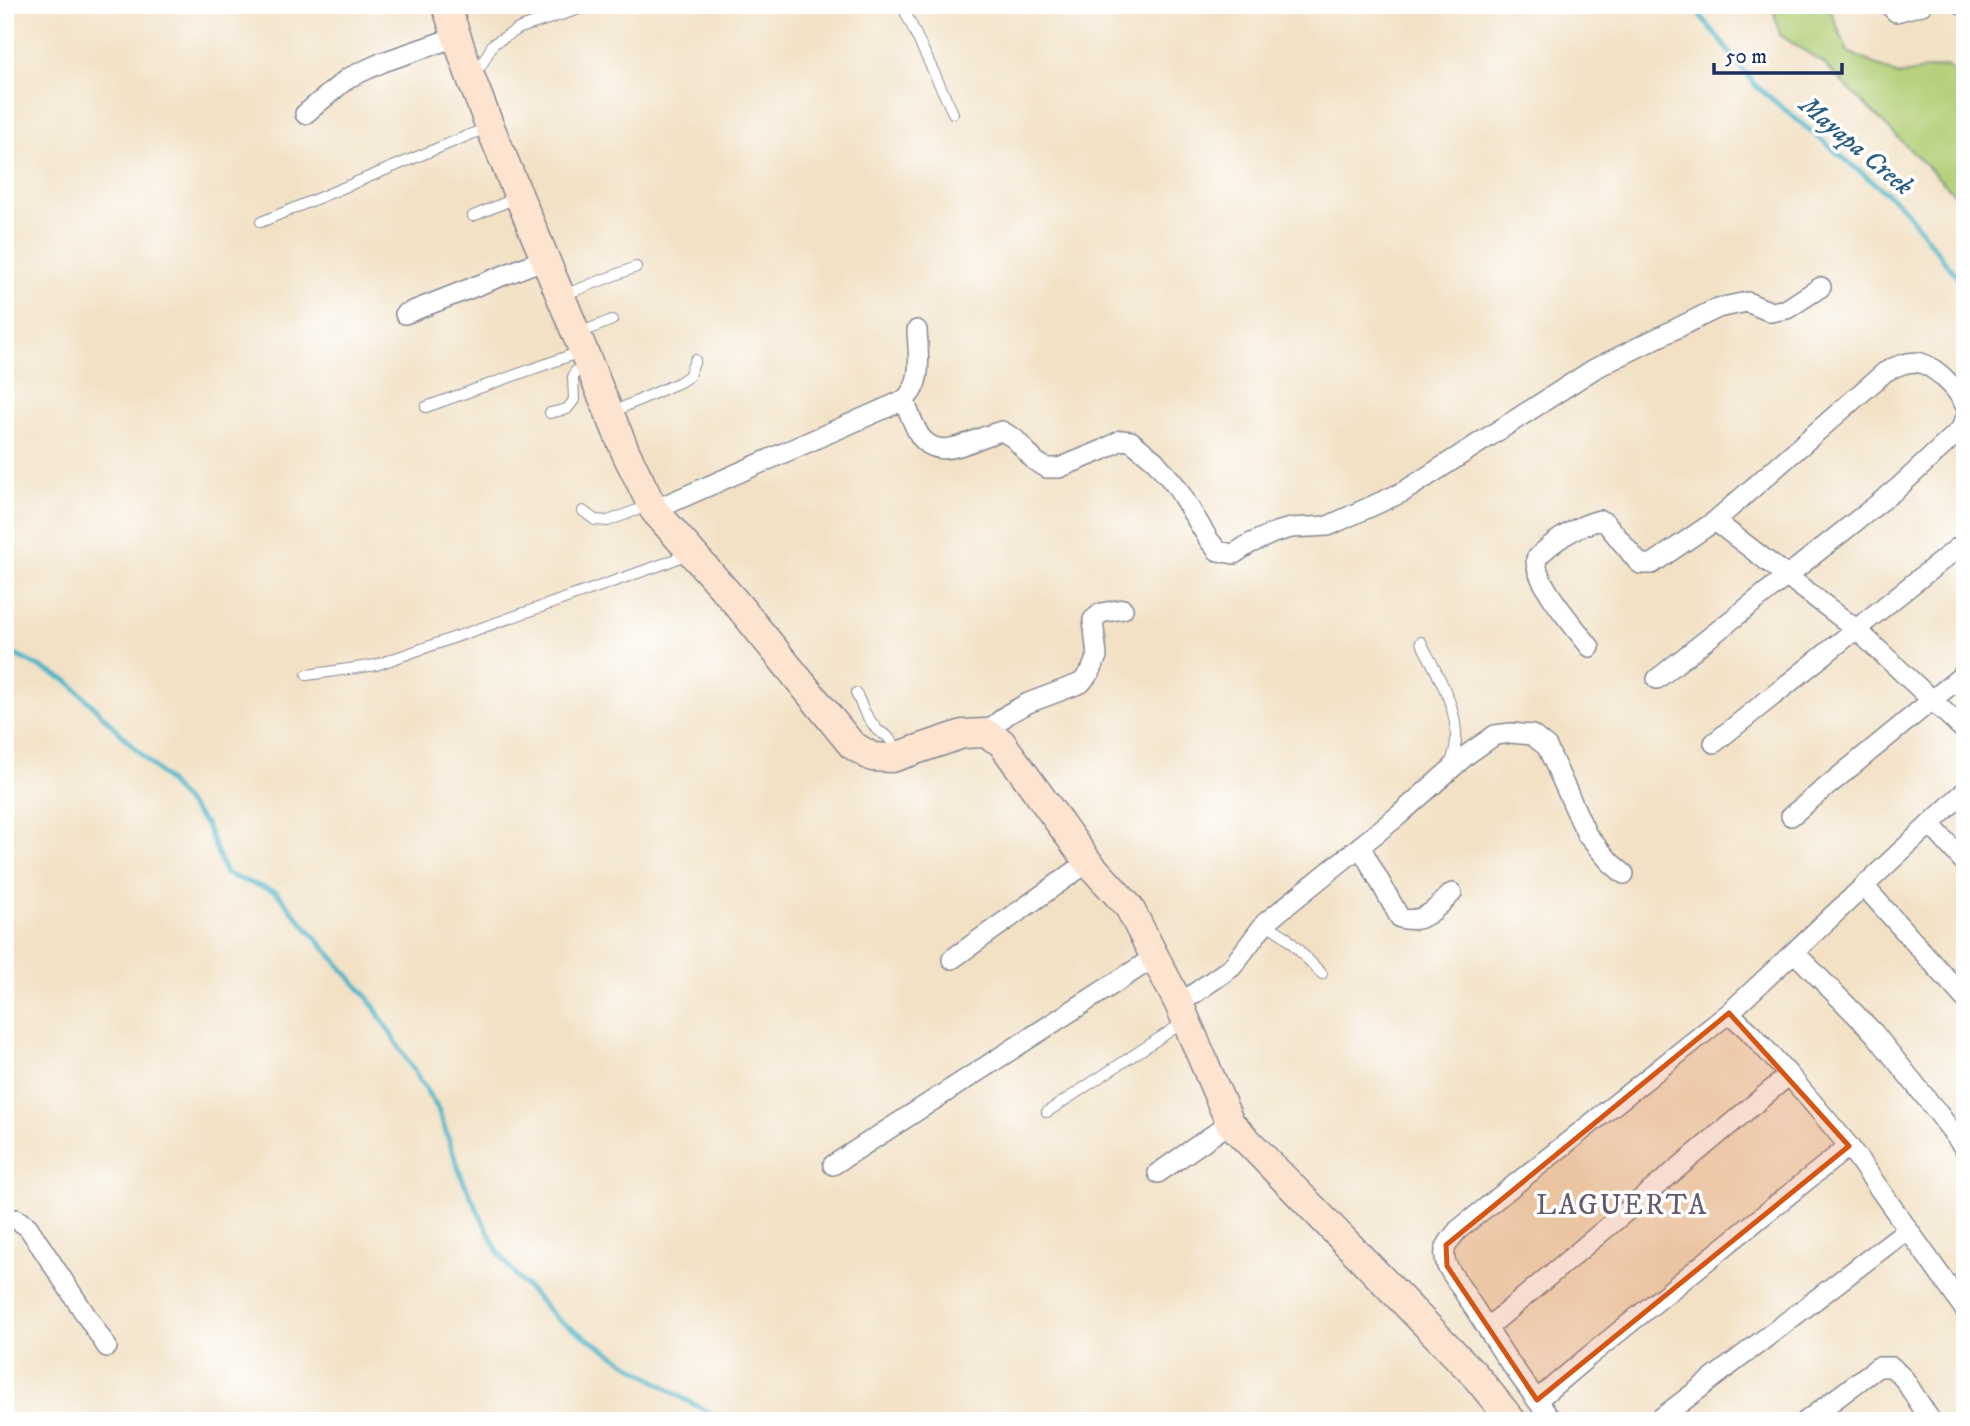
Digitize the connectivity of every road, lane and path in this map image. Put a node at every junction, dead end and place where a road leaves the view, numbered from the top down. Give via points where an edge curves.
1 (446, 5) edge
2 (592, 5) edge
3 (902, 5) edge
4 (1889, 5) edge
5 (1922, 5) edge
6 (456, 37) junction
7 (469, 73) junction
8 (953, 113) dead end
9 (305, 114) dead end
10 (490, 127) junction
11 (520, 197) junction
12 (473, 216) dead end
13 (261, 222) dead end
14 (545, 259) junction
15 (636, 267) dead end
16 (1821, 287) dead end
17 (561, 296) junction
18 (405, 314) dead end
19 (612, 320) dead end
20 (917, 330) dead end
21 (583, 350) junction
22 (695, 360) dead end
23 (904, 400) junction
24 (1965, 405) edge
25 (426, 407) dead end
26 (550, 413) dead end
27 (609, 413) junction
28 (1965, 420) edge
29 (652, 507) junction
30 (583, 511) dead end
31 (1715, 521) junction
32 (1965, 542) edge
33 (691, 552) junction
34 (1787, 576) junction
35 (1123, 609) dead end
36 (1856, 629) junction
37 (1421, 642) dead end
38 (1590, 647) dead end
39 (1965, 673) edge
40 (307, 676) dead end
41 (1657, 679) dead end
42 (856, 693) dead end
43 (1932, 700) junction
44 (1965, 731) edge
45 (985, 733) junction
46 (1714, 743) dead end
47 (900, 756) junction
48 (1446, 774) junction
49 (1965, 792) edge
50 (1791, 816) dead end
51 (1930, 824) junction
52 (1360, 846) junction
53 (1088, 862) junction
54 (1965, 863) edge
55 (1624, 874) dead end
56 (1864, 886) junction
57 (1452, 894) dead end
58 (1265, 923) junction
59 (1794, 952) junction
60 (1155, 957) junction
61 (952, 958) dead end
62 (1322, 974) dead end
63 (1965, 999) edge
64 (1183, 1012) junction
65 (1729, 1013) junction
66 (1789, 1075) junction
67 (1047, 1112) dead end
68 (1230, 1123) junction
69 (1849, 1146) junction
70 (1965, 1149) edge
71 (833, 1165) dead end
72 (1158, 1173) dead end
73 (5, 1221) edge
74 (1908, 1229) junction
75 (1965, 1310) edge
76 (1487, 1328) junction
77 (107, 1348) dead end
78 (1537, 1400) junction
79 (1512, 1421) edge
80 (1552, 1421) edge
81 (1657, 1421) edge
82 (1806, 1421) edge
83 (1931, 1421) edge

1 - 6 street
2 - 7 lane via 520,28 493,44 481,66
3 - 8 lane
4 - 5 street via 1896,12
6 - 7 street
6 - 9 street via 348,78
7 - 10 street
10 - 11 street
10 - 13 lane
11 - 12 lane
11 - 14 street
14 - 17 street
14 - 18 street
15 - 17 lane
16 - 23 street via 1787,309 1771,312 1747,302 1718,308 1594,369 1403,492 1328,526 1276,532 1234,554 1218,551 1176,486 1131,441 1121,440 1059,468 1046,468 1035,461 1002,431 946,450 931,447 920,435
17 - 21 street
19 - 21 lane
20 - 23 street via 917,379
21 - 25 lane
21 - 26 lane via 573,377 574,400 567,409
21 - 27 street
22 - 27 lane via 689,376 680,382
23 - 29 street
24 - 31 street via 1954,387 1928,364 1900,363
27 - 29 street
28 - 34 street via 1899,487
29 - 30 lane via 608,521 595,520
29 - 33 street
31 - 34 street
31 - 38 street via 1652,564 1637,562 1600,520 1543,551 1535,568
32 - 36 street
33 - 40 lane via 376,665
33 - 47 street via 852,745 872,757
34 - 36 street
34 - 41 street
35 - 45 street via 1101,613 1093,620 1097,656 1081,683 1008,713
36 - 43 street
36 - 46 street
37 - 48 lane via 1455,721 1453,758
39 - 43 street
42 - 47 lane via 865,713 894,743
43 - 44 street
43 - 50 street
45 - 47 street via 962,734
45 - 53 street via 1002,742
48 - 52 street
48 - 55 street via 1495,735 1532,735 1547,747 1587,835
49 - 51 street
51 - 54 street
51 - 56 street
52 - 57 street via 1400,918 1419,920
52 - 58 street
53 - 60 street via 1129,907
53 - 61 street
56 - 59 street
56 - 63 street
58 - 62 lane via 1285,936
58 - 64 street via 1232,967
59 - 65 street
59 - 70 street via 1874,1033
60 - 64 street
60 - 71 street
64 - 67 lane
64 - 68 street
65 - 66 street
65 - 76 street via 1458,1230 1446,1245 1447,1266
66 - 69 street
66 - 76 street
68 - 72 street
68 - 79 street via 1474,1374
69 - 74 street
69 - 78 street
73 - 77 street via 16,1219 28,1227
74 - 75 street
74 - 81 street
76 - 78 street
78 - 80 street
82 - 83 street via 1878,1367 1892,1367

